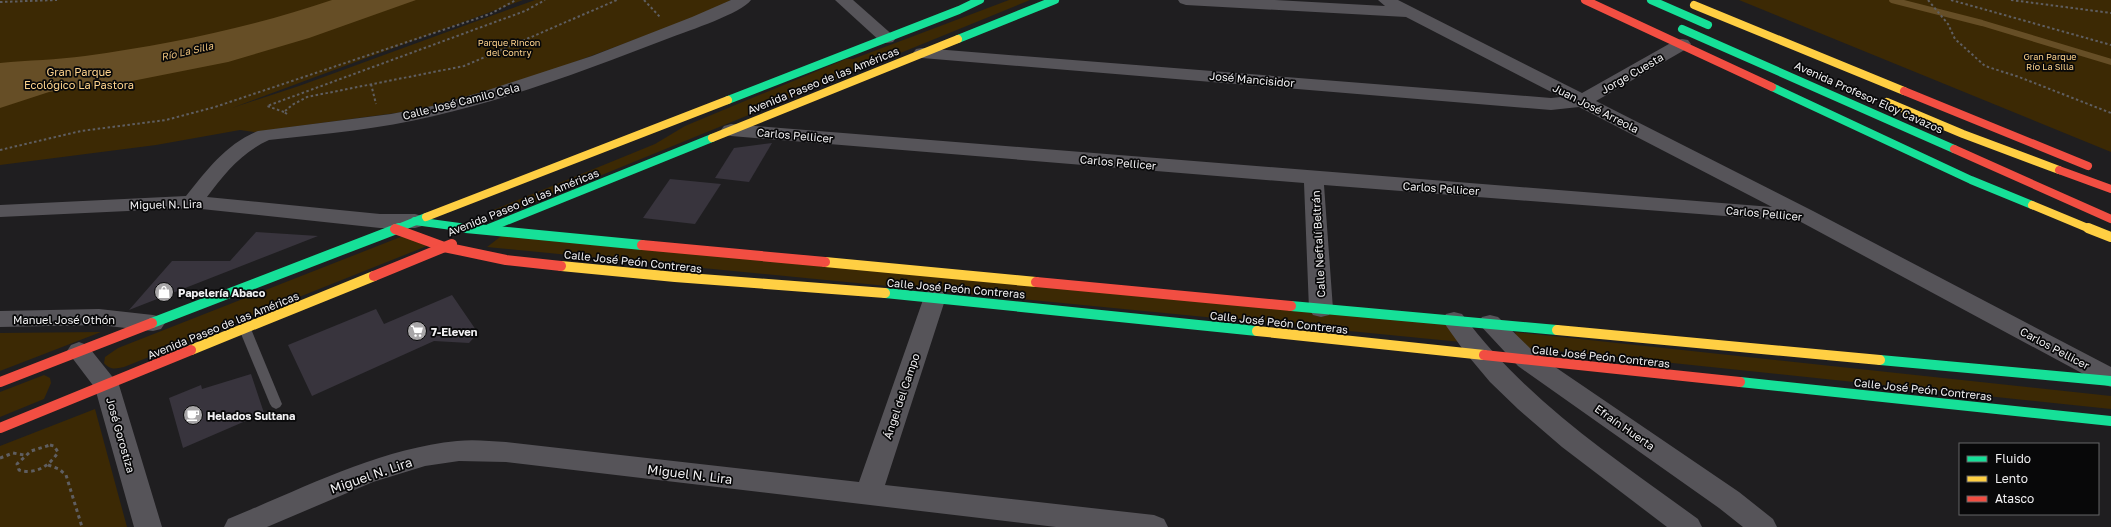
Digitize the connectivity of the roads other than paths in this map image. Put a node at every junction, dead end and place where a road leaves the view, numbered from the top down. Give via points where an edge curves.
1 (743, 0) edge
2 (843, 0) edge
3 (980, 0) edge
4 (1055, 0) edge
5 (1186, 0) edge
6 (1386, 0) edge
7 (1585, 0) edge
8 (1651, 0) edge
9 (1682, 0) edge
10 (1411, 13) junction
11 (1745, 16) dead end
12 (1671, 24) dead end
13 (1715, 28) dead end
14 (887, 38) junction
15 (1682, 44) junction
16 (922, 52) junction
17 (1823, 57) junction
18 (1808, 83) junction
19 (1878, 98) dead end
20 (1582, 101) junction
21 (731, 130) junction
22 (2096, 170) dead end
23 (1314, 178) junction
24 (1971, 180) junction
25 (2111, 189) edge
26 (192, 202) junction
27 (0, 210) edge
28 (1806, 216) junction
29 (2111, 219) edge
30 (415, 220) junction
31 (387, 225) junction
32 (485, 230) junction
33 (2111, 237) edge
34 (444, 247) junction
35 (934, 297) junction
36 (1321, 309) junction
37 (0, 319) edge
38 (1454, 320) junction
39 (153, 323) junction
40 (1490, 323) junction
41 (245, 329) junction
42 (79, 351) junction
43 (1480, 356) junction
44 (1527, 360) junction
45 (2111, 380) edge
46 (0, 382) edge
47 (107, 385) junction
48 (276, 404) dead end
49 (2111, 421) edge
50 (0, 428) edge
51 (868, 495) junction
52 (148, 527) edge
53 (238, 527) edge
54 (1154, 527) edge
55 (1688, 527) edge
56 (1763, 527) edge

1 - 26 street, Calle José Camilo Cela via 721,12 622,51 517,88 403,117 265,135 250,140 228,158
2 - 14 street
3 - 14 main road, Avenida Paseo de las Américas
4 - 16 main road, Avenida Paseo de las Américas
5 - 10 street
6 - 10 street, Juan José Arreola
7 - 15 main road
8 - 13 main road
9 - 17 main road, Avenida Profesor Eloy Cavazos
10 - 20 street, Juan José Arreola
11 - 17 main road
12 - 18 main road, Avenida Profesor Eloy Cavazos
14 - 30 main road, Avenida Paseo de las Américas
15 - 20 street, Jorge Cuesta
15 - 24 main road
16 - 20 street, José Mancisidor via 1551,104
16 - 21 main road, Avenida Paseo de las Américas
17 - 22 main road, Avenida Profesor Eloy Cavazos
18 - 24 main road via 1951,165
18 - 29 main road, Avenida Profesor Eloy Cavazos
19 - 25 main road via 1963,134
20 - 28 street, Juan José Arreola
21 - 23 street, Carlos Pellicer
21 - 32 main road, Avenida Paseo de las Américas
23 - 28 street, Carlos Pellicer
23 - 36 street, Calle Neftalí Beltrán
24 - 33 main road
26 - 27 street, Miguel N. Lira
26 - 31 street, Miguel N. Lira
28 - 45 street, Carlos Pellicer
30 - 31 street, Miguel N. Lira
30 - 32 main road, Calle José Peón Contreras
31 - 34 main road, Calle José Peón Contreras
31 - 39 main road
32 - 34 main road, Avenida Paseo de las Américas
32 - 36 main road, Calle José Peón Contreras
34 - 35 main road, Calle José Peón Contreras via 506,260 675,277
34 - 41 main road, Avenida Paseo de las Américas
35 - 43 main road, Calle José Peón Contreras
35 - 51 street, Ángel del Campo
36 - 38 main road, Calle José Peón Contreras
37 - 39 street, Manuel José Othón via 99,317
38 - 40 main road, Calle José Peón Contreras
38 - 43 street
39 - 42 main road
40 - 44 street, Efraín Huerta
40 - 45 main road, Calle José Peón Contreras
41 - 47 main road, Avenida Paseo de las Américas
41 - 48 lane
42 - 46 main road
42 - 47 street, José Gorostiza
43 - 44 main road, Calle José Peón Contreras
43 - 55 street via 1506,383 1563,432
44 - 49 main road, Calle José Peón Contreras
44 - 56 street, Efraín Huerta
47 - 50 main road, Avenida Paseo de las Américas
47 - 52 street, José Gorostiza
51 - 53 street, Miguel N. Lira via 506,452 460,452 425,456 365,474
51 - 54 street, Miguel N. Lira

